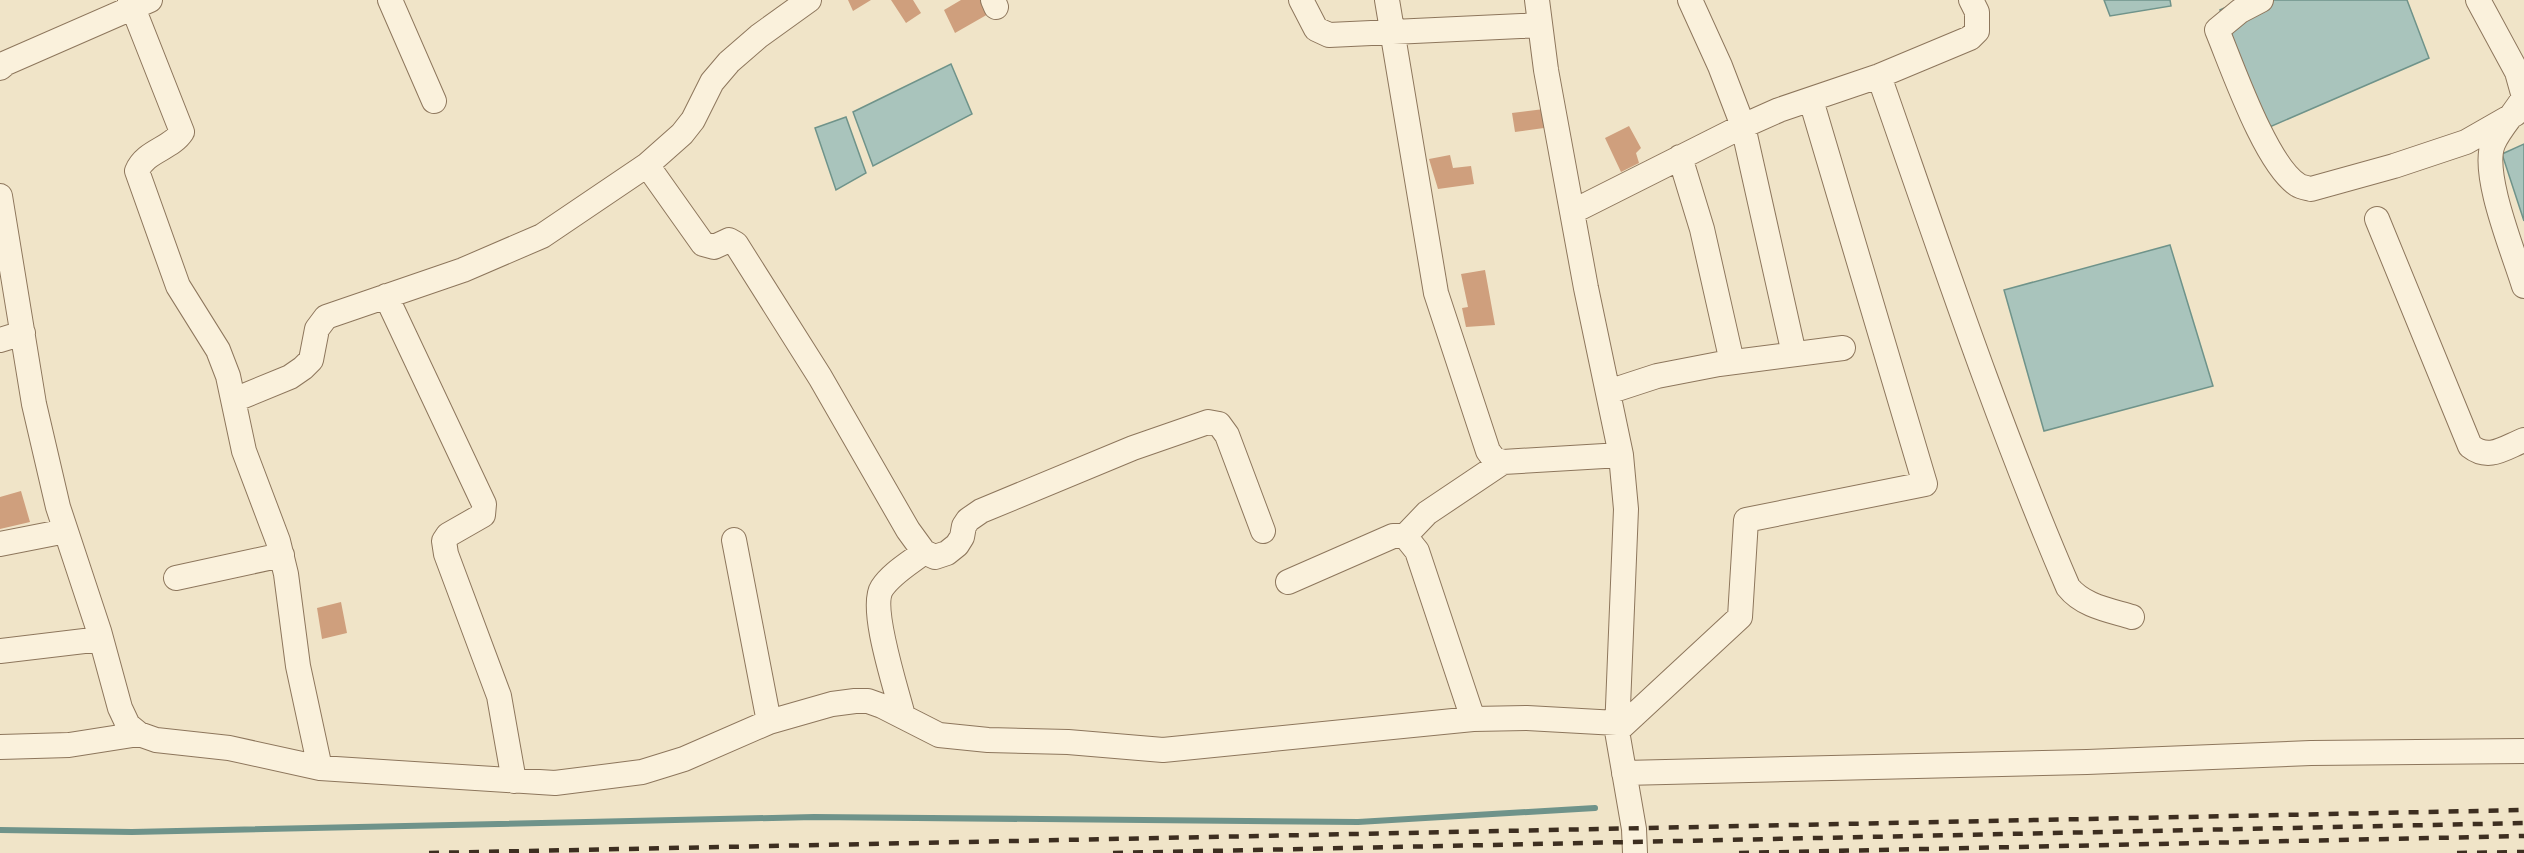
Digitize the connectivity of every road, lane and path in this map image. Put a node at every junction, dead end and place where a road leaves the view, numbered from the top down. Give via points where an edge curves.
1 (390, 0) edge
2 (809, 0) edge
3 (1301, 0) edge
4 (1387, 0) edge
5 (1537, 0) edge
6 (1690, 0) edge
7 (1971, 0) edge
8 (2261, 0) edge
9 (138, 2) edge
10 (2485, 2) edge
11 (1540, 26) junction
12 (1393, 33) junction
13 (0, 68) edge
14 (1880, 76) junction
15 (2523, 86) edge
16 (1811, 100) junction
17 (434, 101) dead end
18 (2515, 114) junction
19 (1743, 126) junction
20 (1680, 157) junction
21 (647, 165) junction
22 (0, 196) edge
23 (1572, 212) junction
24 (2377, 219) dead end
25 (2524, 286) edge
26 (386, 296) junction
27 (11, 336) edge
28 (1843, 348) dead end
29 (1794, 354) junction
30 (1732, 362) junction
31 (1608, 392) junction
32 (234, 400) junction
33 (2524, 440) edge
34 (1621, 455) junction
35 (1503, 462) junction
36 (66, 531) junction
37 (1263, 531) dead end
38 (1405, 536) junction
39 (734, 540) dead end
40 (0, 544) edge
41 (924, 552) junction
42 (282, 555) junction
43 (176, 578) dead end
44 (1288, 582) dead end
45 (2132, 617) dead end
46 (101, 639) junction
47 (0, 651) edge
48 (903, 716) junction
49 (1473, 719) junction
50 (769, 722) junction
51 (1617, 727) junction
52 (139, 734) junction
53 (0, 747) edge
54 (2524, 751) edge
55 (320, 768) junction
56 (1624, 773) junction
57 (514, 781) junction
58 (1635, 853) edge

1 - 17 street
2 - 21 street via 729,62 712,82 682,134
3 - 12 street via 1316,29 1329,35
4 - 12 street
5 - 11 street
6 - 19 street
7 - 14 street via 1979,22 1977,32 1970,38
8 - 18 street via 2217,30 2265,142 2298,185 2311,189 2441,151
9 - 13 street
9 - 32 street via 182,132 141,162 137,171 178,286 218,350
10 - 15 street
11 - 12 street
11 - 23 street
12 - 35 street via 1436,293 1488,452
14 - 16 street
14 - 45 street via 2034,507 2068,586 2084,600
15 - 18 street via 2524,97
16 - 19 street
16 - 51 street via 1925,484 1746,520 1740,617
18 - 25 street via 2494,141 2489,156 2490,174
19 - 20 street
19 - 29 street
20 - 23 street
20 - 30 street via 1702,229
21 - 26 street via 542,236 463,270
21 - 41 street via 703,244 714,247 729,240 736,244
22 - 27 street
23 - 31 street
24 - 33 street via 2470,446 2480,454 2490,454
26 - 32 street via 326,317 317,329 311,360 303,368
26 - 57 street via 484,504 483,515 444,541 499,696
27 - 36 street via 34,404
28 - 29 street
29 - 30 street
30 - 31 street via 1657,376
31 - 34 street
32 - 42 street via 244,451
34 - 35 street
34 - 51 street via 1626,509
35 - 38 street via 1427,513
36 - 40 street
36 - 46 street
37 - 41 street via 1227,435 1219,424 1208,422 1133,448 981,511 969,519 963,537 946,553 935,557
38 - 44 street via 1393,536
38 - 49 street via 1416,551
39 - 50 street
41 - 48 street via 891,576 880,591 878,614
42 - 43 street
42 - 55 street via 298,666
46 - 47 street
46 - 52 street via 120,708 128,725
48 - 49 street via 939,735 1163,750
48 - 50 street via 868,701 855,701
49 - 51 street via 1527,718
50 - 57 street via 684,759 642,772 555,783
51 - 56 street
52 - 53 street via 69,744
52 - 55 street
54 - 56 street via 2311,753
55 - 57 street
56 - 58 street

